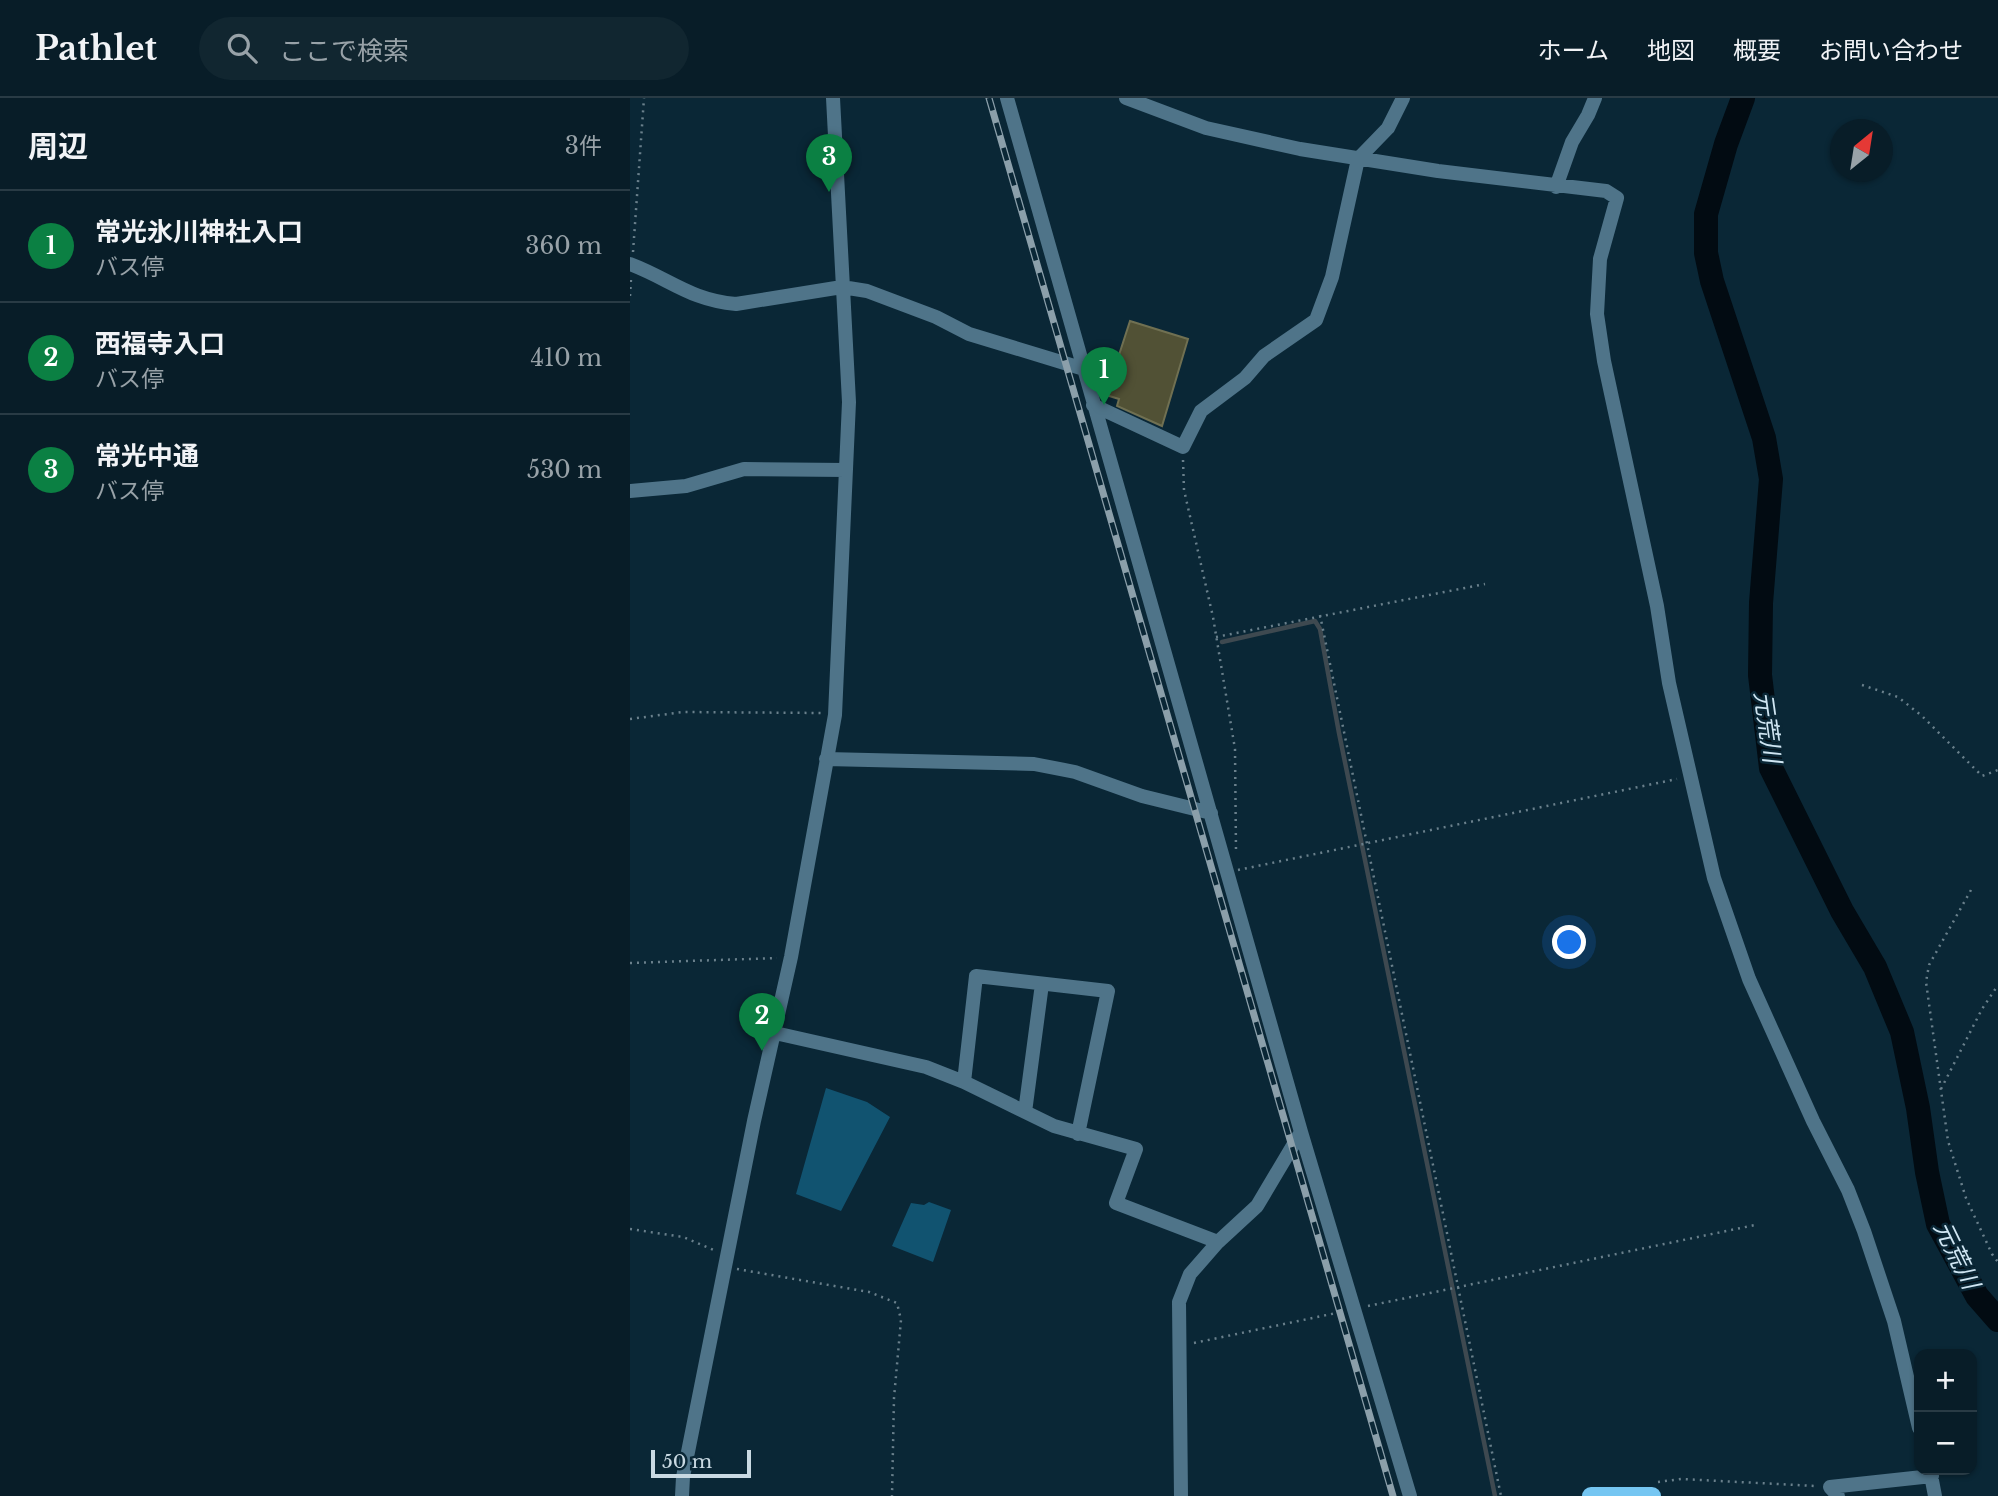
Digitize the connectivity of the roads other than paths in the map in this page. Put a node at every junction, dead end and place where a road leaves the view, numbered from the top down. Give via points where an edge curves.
1 (833, 98) edge
2 (1007, 98) edge
3 (1126, 98) edge
4 (1403, 98) edge
5 (1595, 98) edge
6 (1358, 159) junction
7 (1556, 187) junction
8 (631, 265) edge
9 (842, 287) junction
10 (1084, 369) junction
11 (1093, 405) junction
12 (846, 470) junction
13 (630, 491) edge
14 (826, 759) junction
15 (1211, 813) junction
16 (1042, 984) junction
17 (775, 1033) junction
18 (964, 1082) junction
19 (1025, 1112) junction
20 (1301, 1132) junction
21 (1078, 1134) junction
22 (1218, 1242) junction
23 (1915, 1412) edge
24 (1921, 1475) edge
25 (1931, 1475) edge
26 (1834, 1492) edge
27 (1644, 1495) edge
28 (682, 1496) edge
29 (1181, 1496) edge
30 (1410, 1496) edge
31 (1591, 1496) edge
32 (1935, 1496) edge

1 - 9 street
2 - 10 street
3 - 6 street via 1206,128
4 - 6 street via 1388,128
5 - 7 street
6 - 7 street
6 - 11 street via 1332,277 1316,320 1264,356 1245,378 1201,411 1183,447
7 - 23 street via 1606,191 1617,198 1600,259 1597,314 1669,683 1714,878 1749,979 1864,1231 1894,1321
8 - 9 street via 693,295 736,304
9 - 10 street via 867,291 969,334
9 - 12 street via 849,402
10 - 11 street
11 - 15 street
12 - 13 street via 744,469 687,486
12 - 14 street via 835,715
14 - 15 street via 1034,764
14 - 17 street
15 - 20 street
16 - 18 street via 976,976
16 - 19 street
16 - 21 street via 1108,991
17 - 18 street via 926,1067
17 - 28 street
18 - 19 street
19 - 21 street
20 - 22 street via 1257,1206
20 - 30 street
21 - 22 street via 1136,1149 1116,1203
22 - 29 street via 1190,1274 1179,1302
24 - 26 street
25 - 32 street
27 - 31 main road

